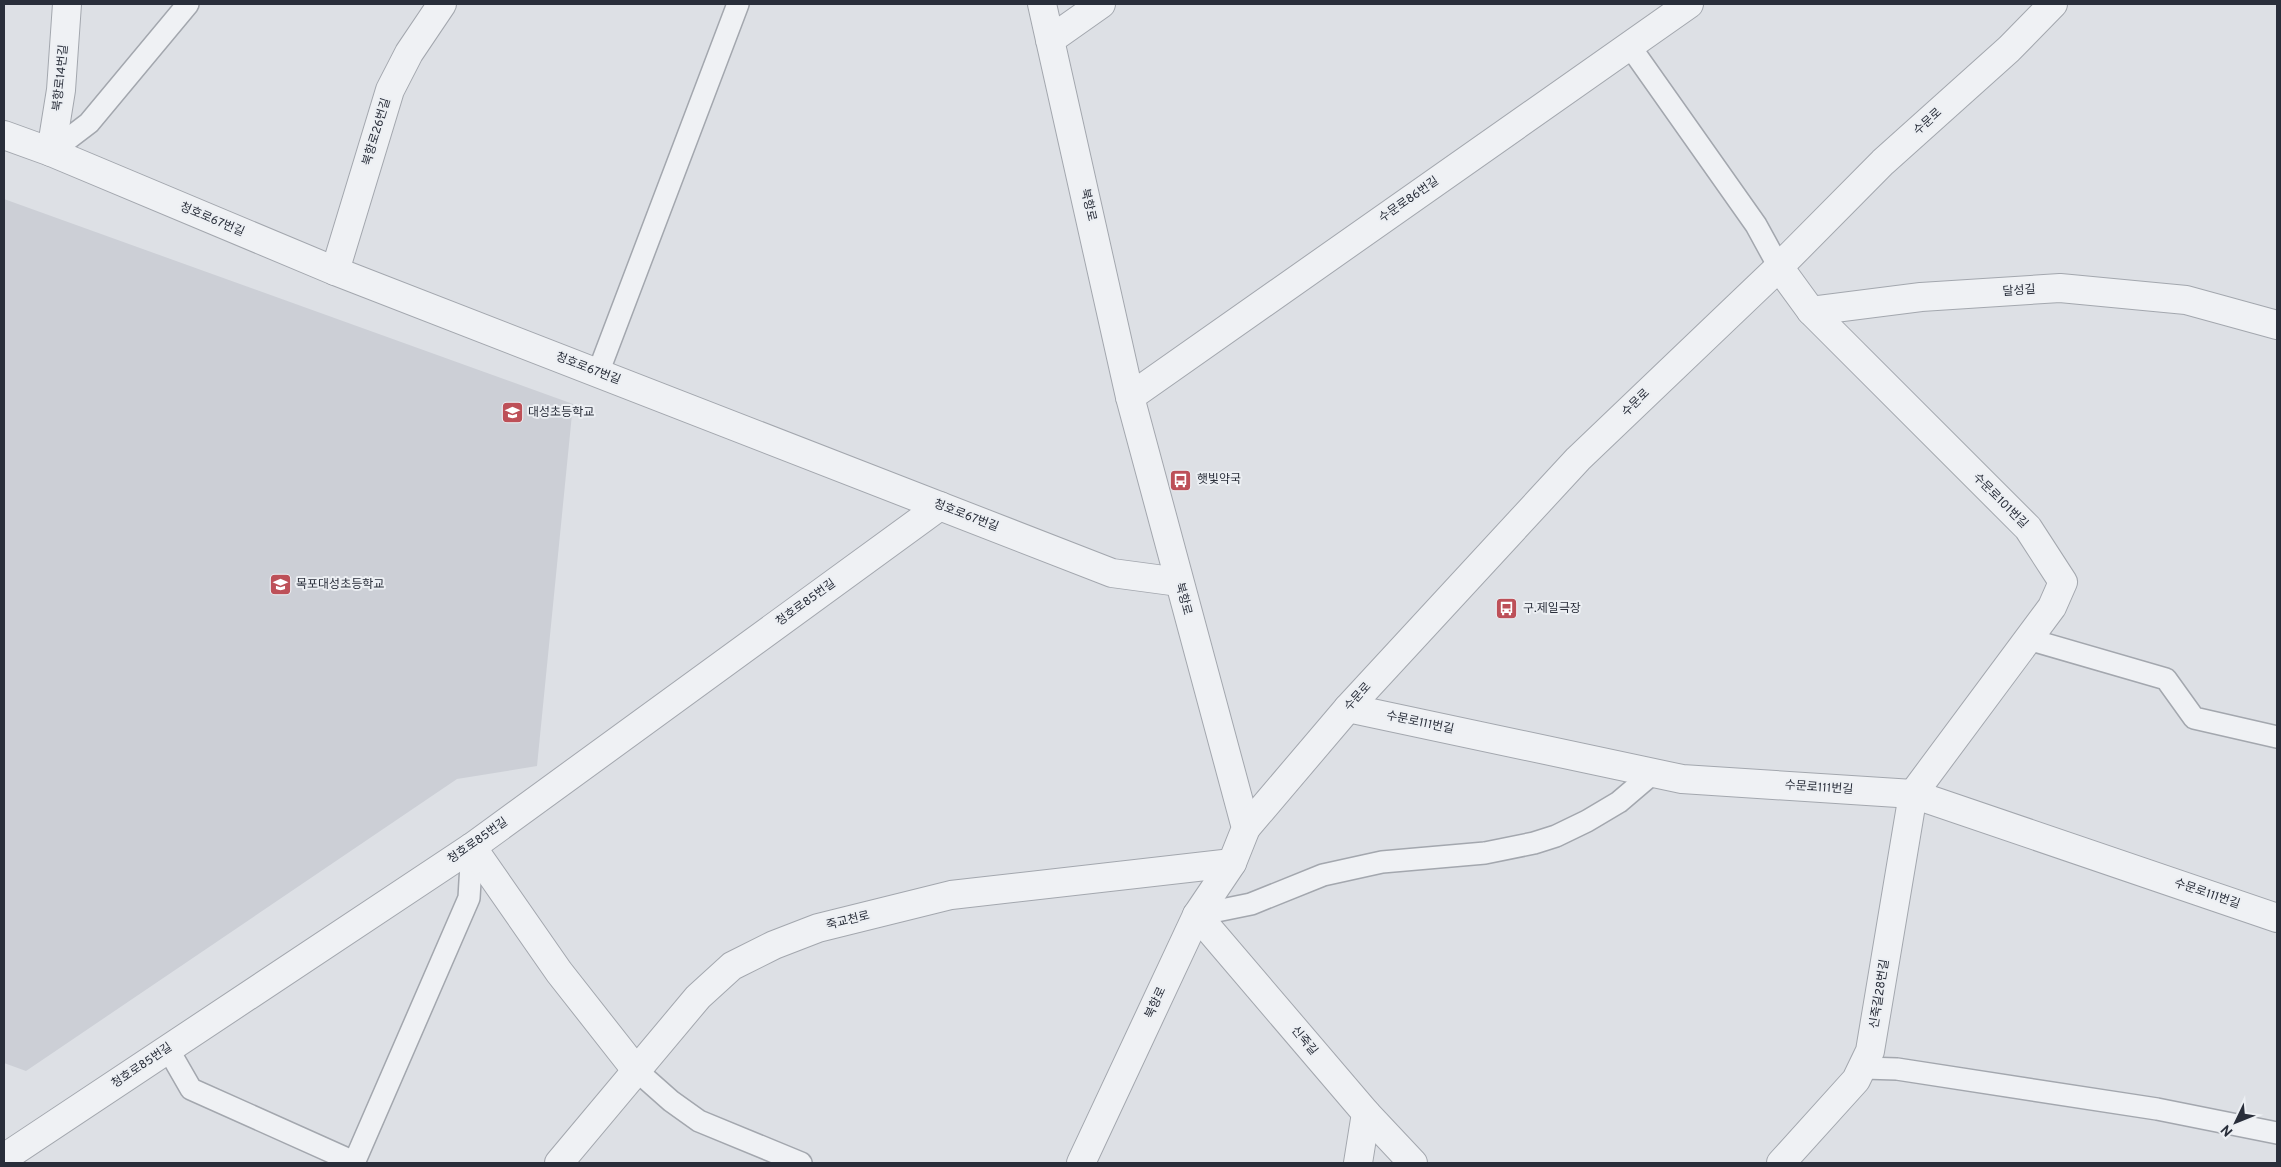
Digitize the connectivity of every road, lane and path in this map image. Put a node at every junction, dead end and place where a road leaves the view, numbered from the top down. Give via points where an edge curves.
1 (67, 4) edge
2 (188, 4) edge
3 (442, 4) edge
4 (738, 4) edge
5 (1042, 4) edge
6 (1101, 4) edge
7 (1689, 4) edge
8 (2052, 4) edge
9 (1050, 40) junction
10 (1629, 45) junction
11 (4, 135) edge
12 (51, 152) junction
13 (1779, 267) junction
14 (334, 271) junction
15 (1811, 311) junction
16 (2277, 325) edge
17 (598, 373) junction
18 (1130, 397) junction
19 (940, 506) junction
20 (1179, 582) junction
21 (2028, 640) junction
22 (1348, 708) junction
23 (2277, 737) edge
24 (1653, 773) junction
25 (1913, 794) junction
26 (1246, 828) junction
27 (472, 847) junction
28 (1232, 863) junction
29 (1197, 915) junction
30 (2277, 918) edge
31 (168, 1049) junction
32 (1864, 1068) junction
33 (636, 1070) junction
34 (1366, 1113) junction
35 (2277, 1133) edge
36 (4, 1158) edge
37 (354, 1163) edge
38 (559, 1163) edge
39 (801, 1163) edge
40 (1080, 1163) edge
41 (1358, 1163) edge
42 (1413, 1163) edge
43 (1781, 1163) edge

1 - 12 street, 북항로14번길 via 61,90
2 - 12 lane via 89,123
3 - 14 street, 북항로26번길 via 409,53 390,90
4 - 17 lane
5 - 9 street, 북항로
6 - 9 street
7 - 10 street, 수문로86번길
8 - 13 street, 수문로 via 2009,49 1883,162
9 - 18 street, 북항로
10 - 13 lane via 1756,224
10 - 18 street, 수문로86번길
11 - 12 street, 청호로67번길
12 - 14 street, 청호로67번길
13 - 15 street
13 - 22 street, 수문로 via 1578,459
14 - 17 street, 청호로67번길
15 - 16 street, 달성길 via 1921,297 2060,288 2186,300
15 - 21 street, 수문로101번길 via 2028,528 2062,582 2052,607
17 - 19 street, 청호로67번길
18 - 20 street, 북항로
19 - 20 street, 청호로67번길 via 1112,573
19 - 27 street, 청호로85번길
20 - 26 street, 북항로
21 - 23 lane via 2166,679 2194,718
21 - 25 street
22 - 24 street, 수문로111번길
22 - 26 street, 수문로
24 - 25 street, 수문로111번길 via 1682,779
24 - 29 lane via 1619,802 1587,821 1534,844 1485,853 1373,864 1323,875 1251,904
25 - 30 street, 수문로111번길
25 - 32 street, 신죽길28번길 via 1872,1042
26 - 28 street, 북항로
27 - 31 street, 청호로85번길
27 - 33 street via 560,972
27 - 37 lane via 470,898
28 - 29 street, 북항로
28 - 33 street, 죽교천로 via 951,895 818,928 732,966 698,997
29 - 34 street, 신죽길
29 - 40 street, 북항로
31 - 36 street, 청호로85번길
31 - 37 lane via 191,1090
32 - 35 lane via 1897,1069 2157,1109
32 - 43 street, 신죽길28번길
33 - 38 street, 죽교천로
33 - 39 lane via 670,1101 699,1121
34 - 41 street
34 - 42 street, 신죽길

